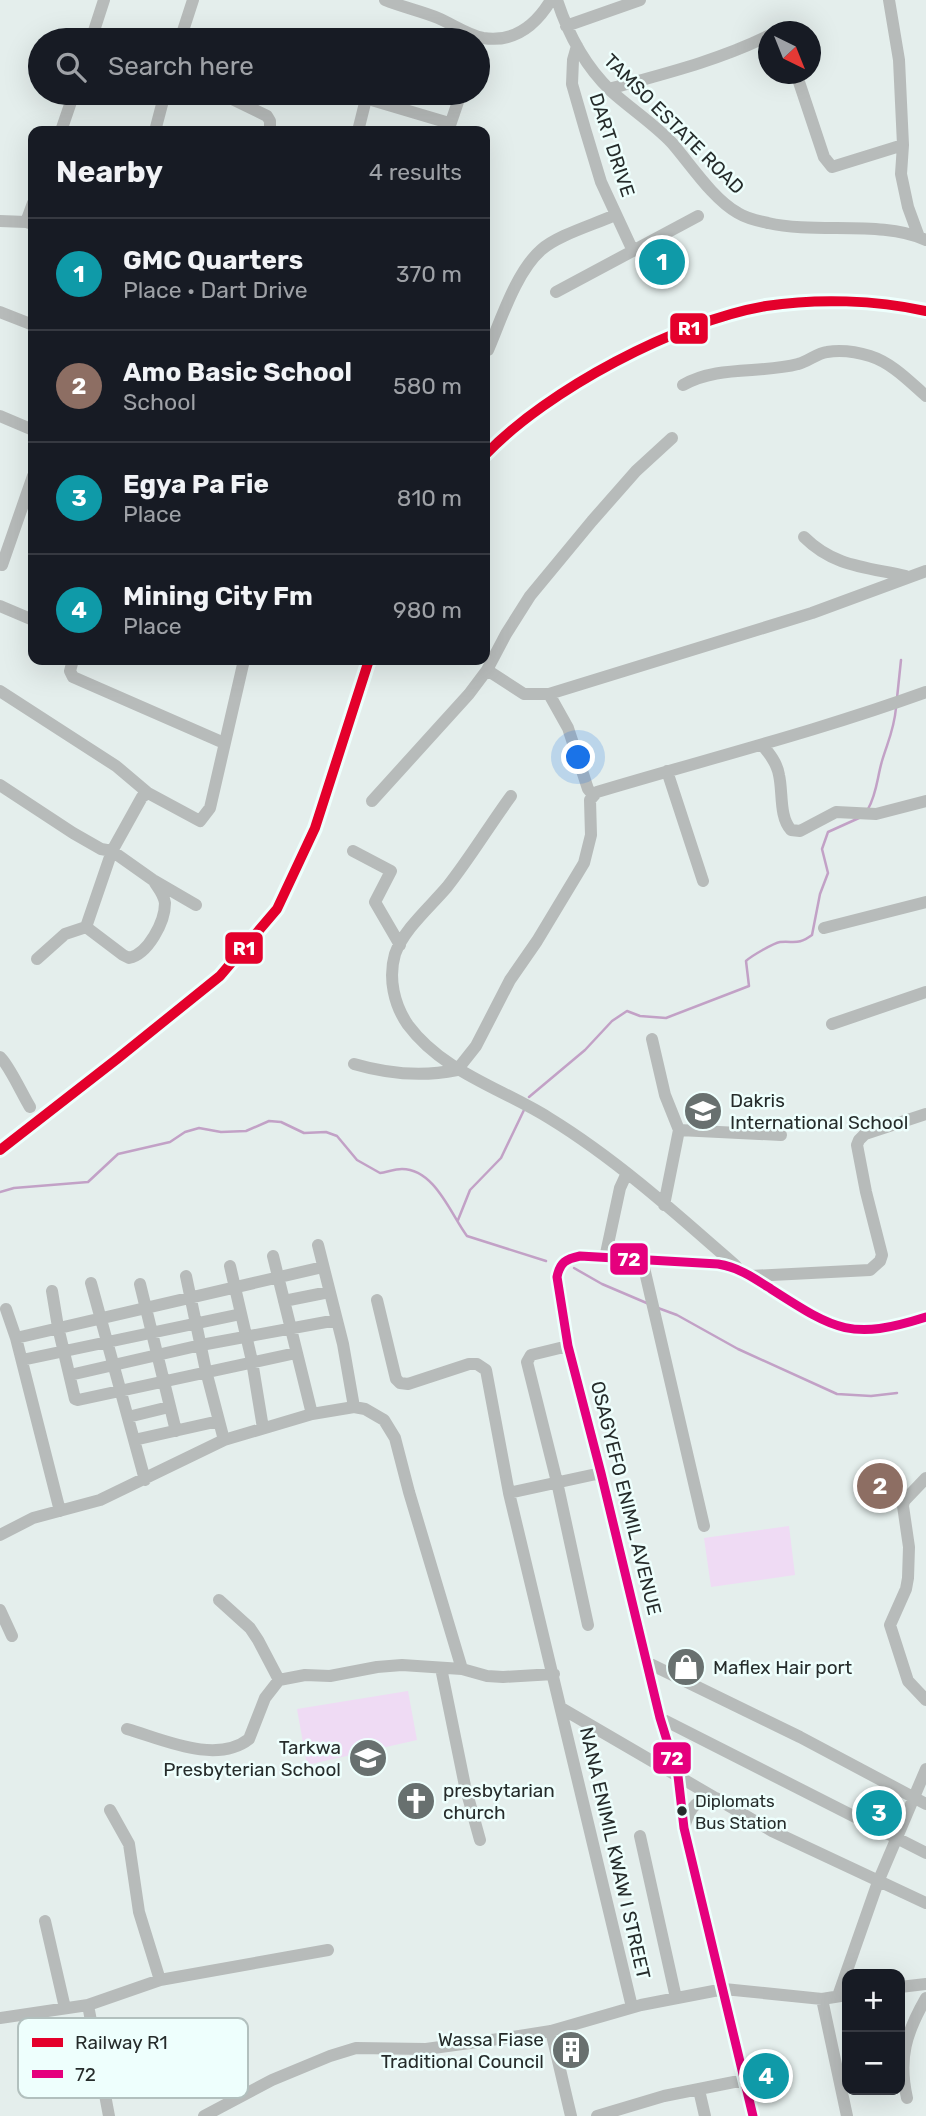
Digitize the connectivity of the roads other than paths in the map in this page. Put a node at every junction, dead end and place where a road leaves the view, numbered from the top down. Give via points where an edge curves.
1 (104, 0) edge
2 (193, 0) edge
3 (385, 0) edge
4 (551, 0) edge
5 (558, 0) edge
6 (640, 0) edge
7 (889, 0) edge
8 (566, 26) junction
9 (95, 28) edge
10 (184, 28) edge
11 (455, 28) edge
12 (490, 40) edge
13 (758, 41) edge
14 (577, 46) junction
15 (800, 84) edge
16 (609, 89) junction
17 (70, 105) edge
18 (162, 105) edge
19 (245, 105) edge
20 (364, 105) edge
21 (384, 105) edge
22 (457, 105) edge
23 (63, 126) edge
24 (156, 126) edge
25 (270, 126) edge
26 (359, 126) edge
27 (446, 126) edge
28 (449, 126) edge
29 (903, 145) junction
30 (615, 215) junction
31 (698, 216) dead end
32 (0, 221) edge
33 (28, 223) edge
34 (922, 239) edge
35 (633, 251) junction
36 (556, 292) dead end
37 (0, 312) edge
38 (28, 323) edge
39 (490, 345) edge
40 (683, 385) dead end
41 (926, 396) edge
42 (0, 416) edge
43 (28, 428) edge
44 (672, 438) dead end
45 (28, 490) edge
46 (804, 537) dead end
47 (2, 565) dead end
48 (926, 571) edge
49 (906, 576) junction
50 (0, 606) edge
51 (28, 618) edge
52 (490, 664) edge
53 (72, 665) edge
54 (243, 665) edge
55 (490, 665) edge
56 (487, 670) junction
57 (0, 691) edge
58 (926, 692) edge
59 (549, 694) junction
60 (224, 743) junction
61 (762, 745) junction
62 (667, 771) junction
63 (0, 785) edge
64 (148, 793) junction
65 (6, 795) edge
66 (593, 795) junction
67 (512, 796) dead end
68 (926, 801) edge
69 (372, 802) dead end
70 (112, 851) junction
71 (353, 851) dead end
72 (153, 880) junction
73 (703, 881) dead end
74 (926, 902) edge
75 (197, 905) dead end
76 (86, 927) junction
77 (824, 928) dead end
78 (400, 945) junction
79 (37, 959) dead end
80 (926, 992) edge
81 (832, 1024) dead end
82 (652, 1039) dead end
83 (0, 1058) edge
84 (354, 1064) dead end
85 (457, 1070) junction
86 (30, 1107) dead end
87 (926, 1114) edge
88 (679, 1130) junction
89 (781, 1135) dead end
90 (626, 1175) junction
91 (664, 1205) junction
92 (318, 1245) dead end
93 (273, 1256) dead end
94 (605, 1258) junction
95 (642, 1259) junction
96 (230, 1266) dead end
97 (323, 1268) junction
98 (746, 1274) junction
99 (186, 1276) dead end
100 (278, 1278) junction
101 (90, 1283) dead end
102 (140, 1284) dead end
103 (234, 1288) junction
104 (52, 1292) dead end
105 (330, 1292) junction
106 (191, 1297) junction
107 (377, 1300) dead end
108 (284, 1301) junction
109 (145, 1307) junction
110 (5, 1309) dead end
111 (241, 1314) junction
112 (100, 1317) junction
113 (926, 1317) edge
114 (337, 1320) junction
115 (196, 1322) junction
116 (58, 1327) junction
117 (291, 1329) junction
118 (151, 1332) junction
119 (246, 1337) junction
120 (16, 1338) junction
121 (107, 1341) junction
122 (201, 1345) junction
123 (568, 1346) junction
124 (64, 1351) junction
125 (296, 1353) junction
126 (157, 1356) junction
127 (22, 1360) junction
128 (252, 1361) junction
129 (113, 1366) junction
130 (206, 1371) junction
131 (70, 1375) junction
132 (163, 1381) junction
133 (121, 1391) junction
134 (169, 1407) junction
135 (354, 1407) junction
136 (312, 1414) junction
137 (128, 1417) junction
138 (219, 1422) junction
139 (263, 1428) junction
140 (176, 1431) junction
141 (134, 1440) junction
142 (224, 1440) junction
143 (601, 1473) junction
144 (926, 1478) edge
145 (145, 1480) junction
146 (557, 1482) junction
147 (509, 1493) junction
148 (60, 1511) junction
149 (704, 1526) dead end
150 (0, 1535) edge
151 (219, 1600) dead end
152 (0, 1610) edge
153 (588, 1625) dead end
154 (12, 1636) dead end
155 (646, 1662) junction
156 (441, 1668) junction
157 (462, 1669) junction
158 (554, 1674) junction
159 (279, 1680) junction
160 (926, 1700) edge
161 (561, 1707) junction
162 (660, 1718) junction
163 (127, 1729) dead end
164 (926, 1769) edge
165 (678, 1776) junction
166 (716, 1798) junction
167 (914, 1798) junction
168 (926, 1804) edge
169 (110, 1810) dead end
170 (684, 1828) junction
171 (640, 1836) dead end
172 (896, 1837) junction
173 (480, 1840) dead end
174 (926, 1853) edge
175 (878, 1882) junction
176 (926, 1903) edge
177 (46, 1922) dead end
178 (328, 1950) dead end
179 (851, 1969) edge
180 (160, 1980) junction
181 (926, 1984) edge
182 (905, 1986) edge
183 (724, 1989) junction
184 (842, 1995) edge
185 (677, 1998) junction
186 (926, 1998) edge
187 (822, 1999) junction
188 (88, 2005) junction
189 (632, 2007) junction
190 (65, 2008) junction
191 (0, 2018) edge
192 (90, 2018) edge
193 (551, 2032) junction
194 (744, 2080) junction
195 (699, 2090) junction
196 (248, 2093) edge
197 (106, 2098) edge
198 (238, 2098) edge
199 (906, 2098) dead end
200 (110, 2116) edge
201 (204, 2116) edge
202 (571, 2116) edge
203 (597, 2116) edge
204 (705, 2116) edge
205 (753, 2116) edge
206 (847, 2116) edge

1 - 9 street
2 - 10 street
3 - 11 street via 435,16
4 - 12 street via 527,30
5 - 8 street, TAMSO ESTATE ROAD
6 - 8 street
7 - 29 street via 899,60
8 - 14 street, TAMSO ESTATE ROAD
13 - 16 street via 691,67
14 - 16 street, TAMSO ESTATE ROAD
14 - 30 street, DART DRIVE via 572,84
15 - 29 street via 824,157 832,167
16 - 34 street, TAMSO ESTATE ROAD via 670,142 739,214 772,224 893,230
17 - 23 street
18 - 24 street
19 - 25 street via 267,116
20 - 26 street
21 - 27 street
22 - 28 street
29 - 34 street via 901,174
30 - 35 street, DART DRIVE
30 - 39 street via 541,250 516,284
31 - 35 street
32 - 33 street
35 - 36 street
37 - 38 street
40 - 41 street via 703,376 786,367 824,352 846,352 887,363
42 - 43 street
44 - 52 street via 620,488 530,596
45 - 47 street
46 - 49 street via 831,559
48 - 49 street
49 - 59 street via 873,592
50 - 51 street
53 - 60 street via 73,677
54 - 60 street
55 - 56 street
56 - 59 street via 524,694
56 - 69 street
57 - 64 street via 116,766
58 - 61 street
59 - 66 street via 568,728
60 - 64 street via 209,808 200,821
61 - 62 street
61 - 68 street via 779,773 785,821 791,830 800,831 836,812 876,814
62 - 66 street
62 - 73 street
63 - 65 street
64 - 70 street
65 - 70 street
66 - 85 street via 584,863
67 - 78 street
70 - 72 street
70 - 76 street
71 - 78 street via 391,871 375,902
72 - 75 street
72 - 76 street via 163,894 164,906 156,931 138,955 123,956
74 - 77 street
76 - 79 street via 65,934
78 - 85 street via 393,967 398,1005 408,1025
80 - 81 street
82 - 88 street
83 - 86 street
84 - 85 street via 412,1075
85 - 90 street via 550,1118
87 - 98 street via 865,1134 857,1145 882,1255 875,1267
88 - 89 street
88 - 91 street
90 - 91 street
90 - 94 street
91 - 98 street
92 - 97 street
93 - 100 street
94 - 95 street, OSAGYEFO ENIMIL AVENUE
94 - 123 street, OSAGYEFO ENIMIL AVENUE via 569,1258 559,1268
95 - 98 street, OSAGYEFO ENIMIL AVENUE via 718,1264
95 - 149 street
96 - 103 street
97 - 100 street
97 - 105 street
98 - 113 street, OSAGYEFO ENIMIL AVENUE via 841,1327 876,1330
99 - 106 street
100 - 103 street
100 - 108 street
101 - 112 street
102 - 109 street
103 - 106 street
103 - 111 street
104 - 116 street
105 - 108 street
105 - 114 street
106 - 109 street
106 - 115 street
107 - 147 street, NANA ENIMIL KWAW I STREET via 400,1383 470,1364 486,1370
108 - 117 street
109 - 112 street
109 - 118 street
110 - 120 street
111 - 115 street
111 - 119 street
112 - 116 street
112 - 121 street
114 - 117 street
114 - 135 street
115 - 118 street
115 - 122 street
116 - 120 street
116 - 124 street
117 - 119 street
117 - 125 street
118 - 121 street
118 - 126 street
119 - 122 street
119 - 128 street
120 - 127 street
121 - 124 street
121 - 129 street
122 - 126 street
122 - 130 street
123 - 143 street, OSAGYEFO ENIMIL AVENUE
123 - 146 street via 531,1355 527,1362
124 - 127 street
124 - 131 street
125 - 128 street
125 - 136 street
126 - 129 street
126 - 132 street
127 - 148 street
128 - 130 street
128 - 139 street
129 - 131 street
129 - 133 street
130 - 132 street
130 - 138 street
131 - 133 street via 76,1400
132 - 133 street
132 - 134 street
133 - 137 street
134 - 137 street
134 - 140 street
135 - 136 street
135 - 157 street via 376,1413 395,1438
136 - 139 street
137 - 141 street
138 - 140 street
138 - 142 street
139 - 142 street
140 - 141 street
141 - 145 street
142 - 145 street
143 - 146 street
143 - 155 street, OSAGYEFO ENIMIL AVENUE
144 - 160 street via 904,1501 908,1578 890,1625 908,1681
145 - 148 street
146 - 147 street
146 - 153 street
147 - 158 street, NANA ENIMIL KWAW I STREET
148 - 150 street via 33,1518
151 - 159 street via 250,1628
152 - 154 street
155 - 162 street, OSAGYEFO ENIMIL AVENUE
155 - 167 street
156 - 157 street
156 - 159 street via 402,1665
156 - 173 street
157 - 158 street via 503,1677
158 - 161 street, NANA ENIMIL KWAW I STREET
159 - 163 street via 265,1698 249,1739 231,1748 198,1749
161 - 165 street
161 - 189 street, NANA ENIMIL KWAW I STREET
162 - 165 street, OSAGYEFO ENIMIL AVENUE
162 - 172 street
164 - 167 street
165 - 166 street
165 - 170 street, OSAGYEFO ENIMIL AVENUE
166 - 170 street via 704,1799 690,1809
166 - 175 street via 772,1831
167 - 168 street
167 - 172 street
169 - 180 street via 129,1844 139,1912
170 - 183 street, OSAGYEFO ENIMIL AVENUE
171 - 185 street
172 - 174 street
172 - 175 street
175 - 176 street
175 - 179 street
177 - 190 street
178 - 180 street
180 - 188 street
181 - 182 street
183 - 185 street
183 - 187 street
183 - 194 street, OSAGYEFO ENIMIL AVENUE
184 - 187 street
185 - 189 street
186 - 199 street via 902,2060
187 - 206 street
188 - 190 street
188 - 192 street
189 - 193 street
190 - 191 street
193 - 196 street via 454,2047 356,2048
193 - 202 street
194 - 195 street
194 - 205 street, OSAGYEFO ENIMIL AVENUE
195 - 203 street
195 - 204 street
197 - 200 street
198 - 201 street

